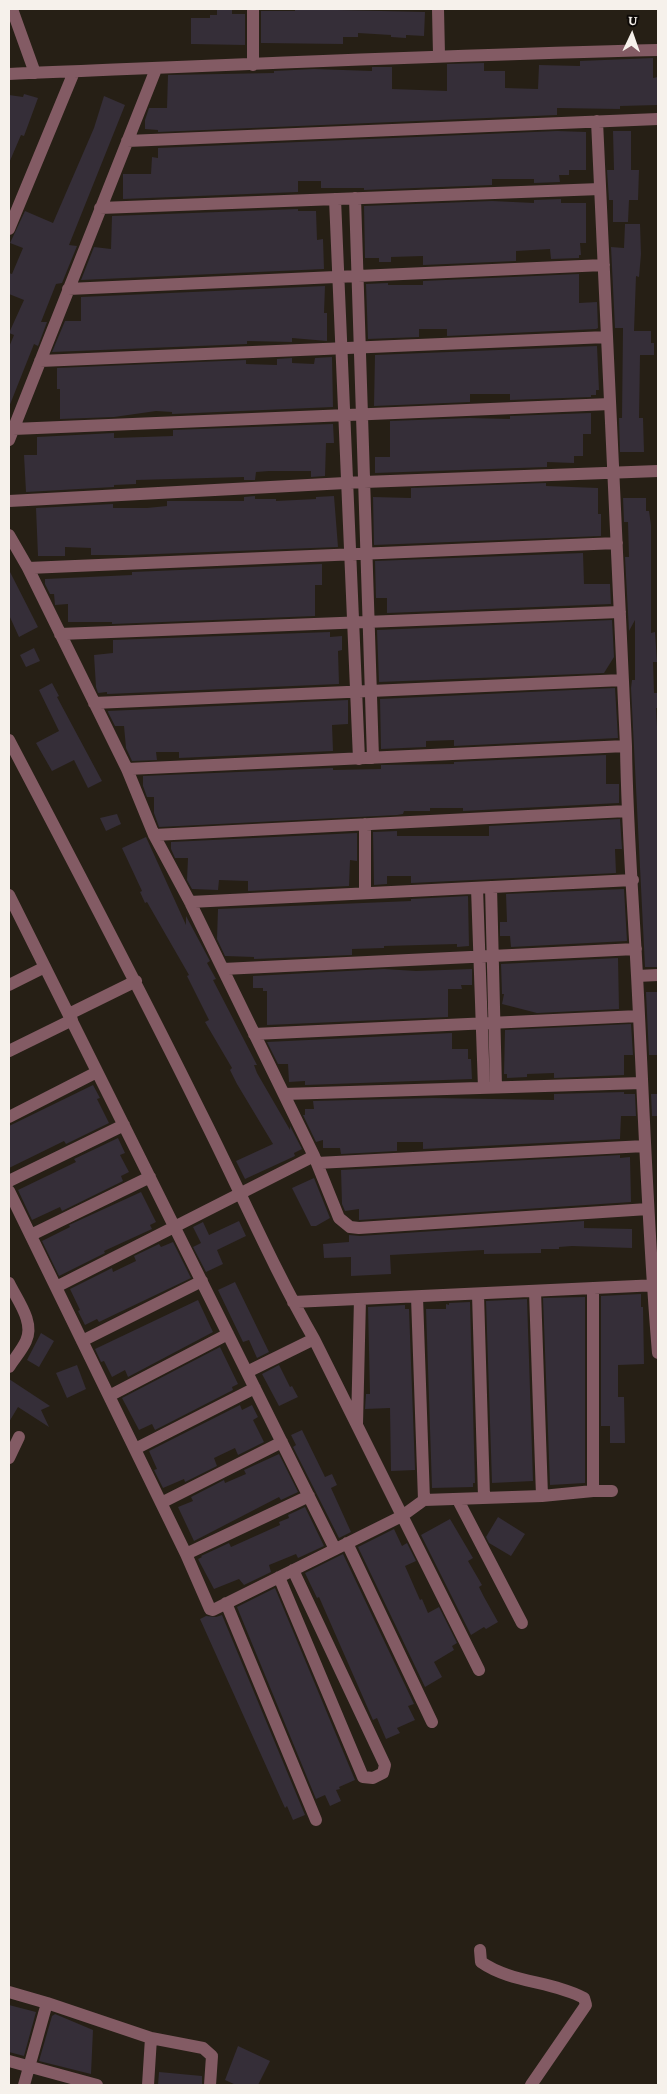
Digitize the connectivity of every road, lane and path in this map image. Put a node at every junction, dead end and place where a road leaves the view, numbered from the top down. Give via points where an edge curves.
1 (12, 9) edge
2 (253, 9) edge
3 (438, 9) edge
4 (658, 50) edge
5 (439, 55) junction
6 (253, 65) junction
7 (156, 69) junction
8 (74, 72) junction
9 (35, 73) junction
10 (9, 74) edge
11 (658, 119) edge
12 (597, 121) junction
13 (127, 141) junction
14 (600, 189) junction
15 (355, 198) junction
16 (336, 199) junction
17 (100, 208) junction
18 (9, 229) edge
19 (604, 265) junction
20 (357, 276) junction
21 (339, 277) junction
22 (68, 289) junction
23 (607, 337) junction
24 (360, 347) junction
25 (342, 348) junction
26 (40, 361) junction
27 (610, 404) junction
28 (344, 415) junction
29 (362, 415) junction
30 (11, 435) edge
31 (658, 471) edge
32 (614, 473) junction
33 (364, 482) junction
34 (347, 483) junction
35 (9, 501) edge
36 (9, 535) edge
37 (617, 543) junction
38 (350, 554) junction
39 (367, 554) junction
40 (28, 568) junction
41 (620, 612) junction
42 (353, 623) junction
43 (369, 623) junction
44 (60, 634) junction
45 (623, 680) junction
46 (371, 691) junction
47 (356, 692) junction
48 (94, 703) junction
49 (9, 740) edge
50 (626, 746) junction
51 (373, 758) junction
52 (359, 759) junction
53 (126, 769) junction
54 (627, 811) junction
55 (365, 824) junction
56 (154, 835) junction
57 (633, 880) junction
58 (491, 887) junction
59 (477, 888) junction
60 (365, 893) junction
61 (9, 894) edge
62 (190, 902) junction
63 (13, 915) edge
64 (636, 949) junction
65 (493, 956) junction
66 (479, 957) junction
67 (45, 967) junction
68 (223, 969) junction
69 (658, 975) edge
70 (637, 976) junction
71 (136, 981) junction
72 (9, 985) edge
73 (639, 1016) junction
74 (70, 1017) junction
75 (488, 1023) junction
76 (254, 1034) junction
77 (9, 1051) edge
78 (97, 1072) junction
79 (642, 1083) junction
80 (490, 1088) junction
81 (284, 1094) junction
82 (9, 1117) edge
83 (124, 1125) junction
84 (645, 1146) junction
85 (315, 1160) junction
86 (150, 1177) junction
87 (9, 1181) edge
88 (9, 1190) edge
89 (241, 1193) junction
90 (648, 1209) junction
91 (175, 1227) junction
92 (30, 1235) junction
93 (202, 1282) junction
94 (9, 1283) edge
95 (655, 1286) edge
96 (56, 1287) junction
97 (594, 1288) junction
98 (535, 1291) junction
99 (478, 1294) junction
100 (417, 1296) junction
101 (360, 1299) junction
102 (293, 1302) junction
103 (228, 1334) junction
104 (314, 1339) junction
105 (82, 1340) junction
106 (658, 1353) edge
107 (9, 1367) edge
108 (247, 1372) junction
109 (255, 1388) junction
110 (108, 1396) junction
111 (357, 1426) junction
112 (18, 1436) dead end
113 (282, 1442) junction
114 (135, 1449) junction
115 (9, 1458) edge
116 (593, 1490) junction
117 (612, 1492) dead end
118 (309, 1496) junction
119 (542, 1496) junction
120 (484, 1497) junction
121 (424, 1500) junction
122 (458, 1500) junction
123 (161, 1503) junction
124 (402, 1516) junction
125 (341, 1546) junction
126 (186, 1554) junction
127 (293, 1570) junction
128 (278, 1577) junction
129 (226, 1603) junction
130 (522, 1623) dead end
131 (478, 1670) dead end
132 (432, 1722) dead end
133 (316, 1820) dead end
134 (480, 1950) dead end
135 (9, 1992) edge
136 (47, 2003) junction
137 (151, 2038) junction
138 (9, 2061) edge
139 (30, 2066) junction
140 (24, 2085) edge
141 (96, 2085) edge
142 (148, 2085) edge
143 (210, 2085) edge
144 (531, 2085) edge

1 - 9 street
2 - 6 street
3 - 5 street
4 - 5 street
5 - 6 street
6 - 7 street
7 - 8 street
7 - 13 street
8 - 9 street
8 - 18 street
9 - 10 street
11 - 12 street
12 - 13 street
12 - 14 street
13 - 17 street
14 - 15 street
14 - 19 street
15 - 16 street
15 - 20 street
16 - 17 street
16 - 21 street
17 - 22 street
19 - 20 street
19 - 23 street
20 - 21 street
20 - 24 street
21 - 22 street
21 - 25 street
22 - 26 street
23 - 24 street
23 - 27 street
24 - 25 street
24 - 29 street
25 - 26 street
25 - 28 street
26 - 30 street
27 - 29 street
27 - 32 street
28 - 29 street
28 - 30 street
28 - 34 street
29 - 33 street
31 - 32 street
32 - 33 street
32 - 37 street
33 - 34 street
33 - 39 street
34 - 35 street
34 - 38 street
36 - 40 street
37 - 39 street
37 - 41 street
38 - 39 street
38 - 40 street
38 - 42 street
39 - 43 street
40 - 44 street
41 - 43 street
41 - 45 street
42 - 43 street
42 - 44 street
42 - 47 street
43 - 46 street
44 - 48 street
45 - 46 street
45 - 50 street
46 - 47 street
46 - 51 street
47 - 48 street
47 - 52 street
48 - 53 street
49 - 71 street
50 - 51 street
50 - 54 street
51 - 52 street
52 - 53 street
53 - 56 street
54 - 55 street
54 - 57 street
55 - 56 street
55 - 60 street
56 - 62 street
57 - 58 street
57 - 64 street
58 - 59 street
58 - 65 street
59 - 60 street
59 - 66 street
60 - 62 street
61 - 63 street
62 - 68 street
63 - 67 street
64 - 65 street
64 - 70 street
65 - 66 street
65 - 75 street
66 - 68 street
66 - 75 street
67 - 72 street
67 - 74 street
68 - 76 street
69 - 70 street
70 - 73 street
71 - 74 street
71 - 89 street
73 - 75 street
73 - 79 street
74 - 77 street
74 - 78 street
75 - 76 street
75 - 80 street
76 - 81 street
78 - 82 street
78 - 83 street
79 - 80 street
79 - 84 street
80 - 81 street
81 - 85 street
83 - 86 street
83 - 87 street
84 - 85 street
84 - 90 street
85 - 89 street
85 - 90 street via 339,1218 350,1227
86 - 91 street
86 - 92 street
88 - 92 street
89 - 91 street
89 - 102 street
90 - 95 street
91 - 93 street
91 - 96 street
92 - 96 street
93 - 103 street
93 - 105 street
94 - 107 street via 27,1319 28,1329 26,1341
95 - 97 street
95 - 106 street
96 - 105 street
97 - 98 street
97 - 116 street
98 - 99 street
98 - 119 street
99 - 100 street
99 - 120 street
100 - 101 street
100 - 121 street
101 - 102 street
101 - 111 street
102 - 104 street
103 - 108 street
103 - 110 street
104 - 108 street
104 - 111 street
105 - 110 street
108 - 109 street
109 - 113 street
109 - 114 street
110 - 114 street
111 - 124 street
112 - 115 street
113 - 118 street
113 - 123 street
114 - 123 street
116 - 117 street
116 - 119 street
118 - 125 street
118 - 126 street
119 - 120 street
120 - 122 street
121 - 122 street
121 - 124 street
122 - 130 street
123 - 126 street
124 - 125 street
124 - 131 street
125 - 127 street
125 - 132 street
126 - 129 street via 210,1609
127 - 128 street
127 - 128 street via 385,1765 383,1772 374,1778 364,1777
128 - 129 street
129 - 133 street
134 - 144 street via 481,1962 492,1970 571,1990 584,1998 586,2005
135 - 136 street
136 - 137 street
136 - 139 street
137 - 142 street
137 - 143 street via 203,2048 212,2056
138 - 139 street
139 - 140 street
139 - 141 street

